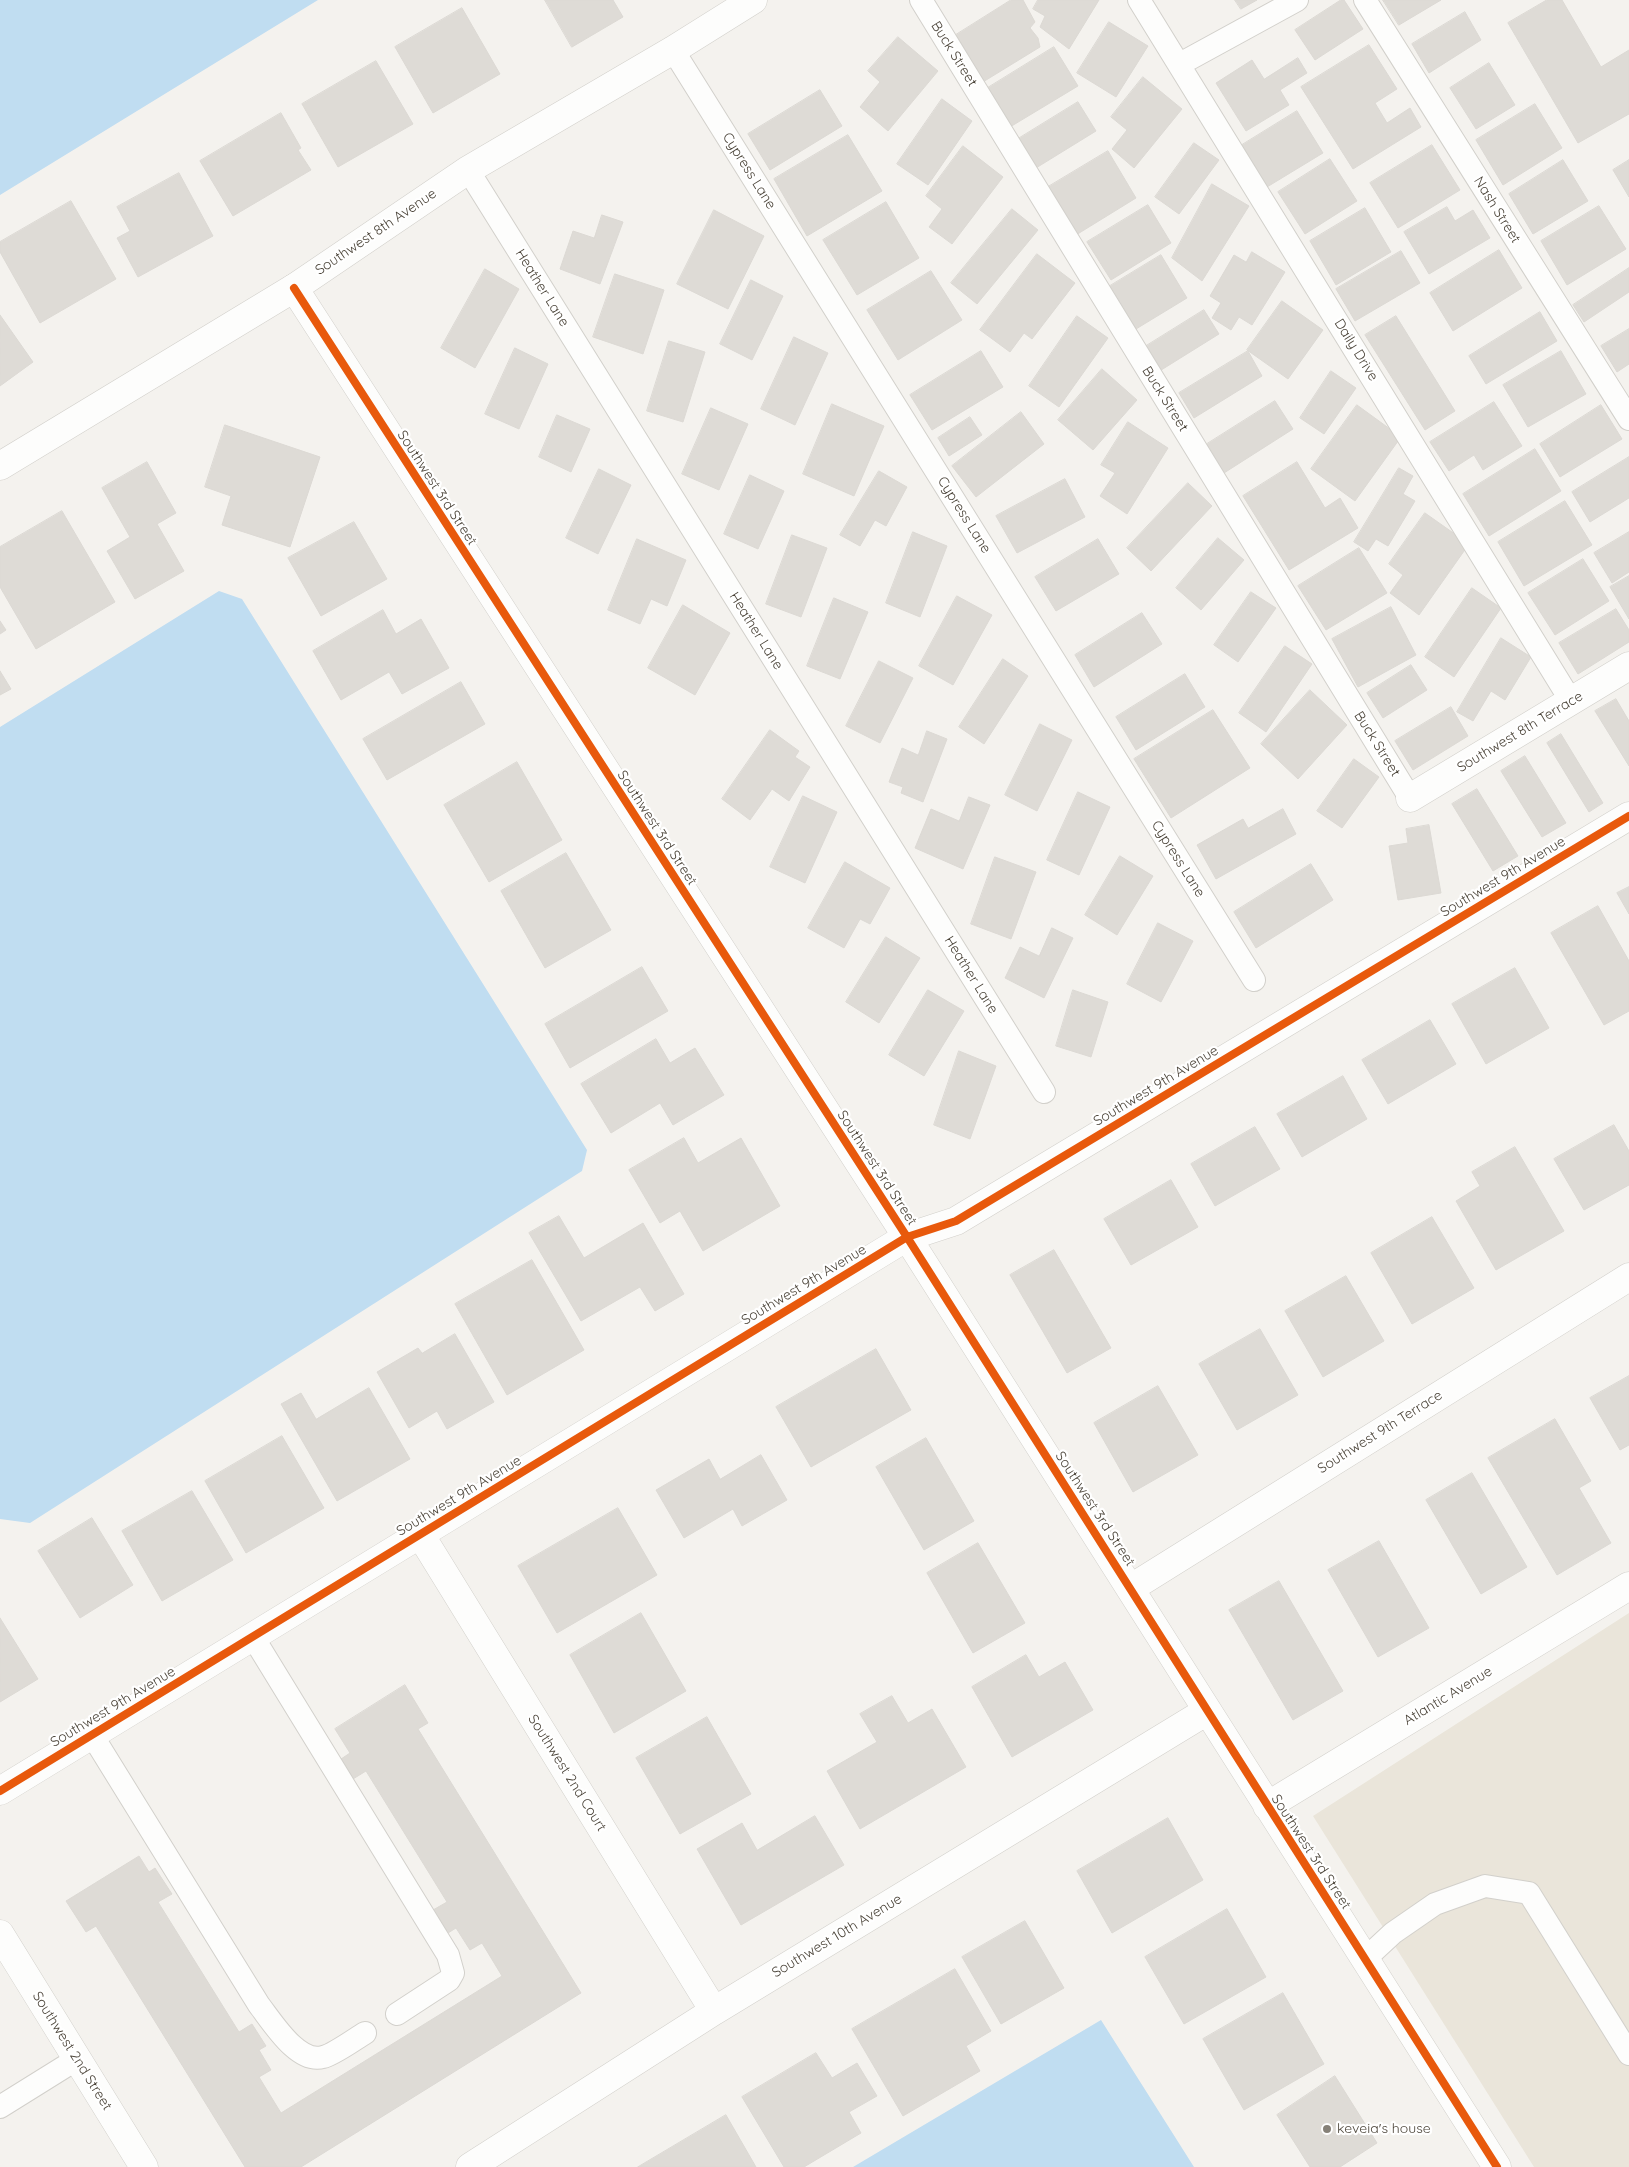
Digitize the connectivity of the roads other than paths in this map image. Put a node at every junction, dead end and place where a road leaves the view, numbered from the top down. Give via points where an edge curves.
1 (921, 0) edge
2 (1139, 0) edge
3 (1297, 0) edge
4 (1365, 0) edge
5 (737, 4) edge
6 (673, 50) junction
7 (1180, 64) junction
8 (468, 170) junction
9 (294, 288) junction
10 (1629, 419) edge
11 (0, 466) edge
12 (1629, 666) edge
13 (1571, 701) junction
14 (1410, 798) joint
15 (1629, 816) edge
16 (1254, 980) dead end
17 (1044, 1092) dead end
18 (907, 1237) junction
19 (1629, 1277) edge
20 (420, 1534) junction
21 (1629, 1586) edge
22 (1131, 1588) junction
23 (253, 1636) junction
24 (1207, 1711) junction
25 (92, 1734) junction
26 (0, 1791) edge
27 (1267, 1806) junction
28 (0, 1934) edge
29 (1365, 1959) junction
30 (714, 2011) junction
31 (397, 2014) dead end
32 (364, 2034) dead end
33 (1629, 2054) edge
34 (77, 2059) junction
35 (0, 2107) edge
36 (144, 2167) edge
37 (470, 2167) edge
38 (1497, 2167) edge

1 - 14 lane, Buck Street
2 - 7 lane, Daily Drive
3 - 7 lane
4 - 10 lane, Nash Street
5 - 6 street, Southwest 8th Avenue
6 - 8 street, Southwest 8th Avenue
6 - 16 lane, Cypress Lane
7 - 13 lane, Daily Drive
8 - 9 street, Southwest 8th Avenue
8 - 17 lane, Heather Lane
9 - 11 street, Southwest 8th Avenue
9 - 18 street, Southwest 3rd Street
12 - 13 street, Southwest 8th Terrace
13 - 14 street, Southwest 8th Terrace
15 - 18 street, Southwest 9th Avenue via 956,1221
18 - 20 street, Southwest 9th Avenue
18 - 22 street, Southwest 3rd Street
19 - 22 street, Southwest 9th Terrace
20 - 23 street, Southwest 9th Avenue
20 - 30 street, Southwest 2nd Court
21 - 27 street, Atlantic Avenue
22 - 24 street, Southwest 3rd Street
23 - 25 street, Southwest 9th Avenue
23 - 31 lane via 448,1955 453,1973 449,1980
24 - 27 street, Southwest 3rd Street
24 - 30 street, Southwest 10th Avenue
25 - 26 street, Southwest 9th Avenue
25 - 32 lane via 260,2006 283,2036 301,2054 323,2058
27 - 29 street, Southwest 3rd Street
28 - 34 street, Southwest 2nd Street
29 - 33 lane via 1393,1933 1435,1904 1485,1886 1529,1893
29 - 38 street, Southwest 3rd Street
30 - 37 street, Southwest 10th Avenue
34 - 35 lane
34 - 36 street, Southwest 2nd Street

